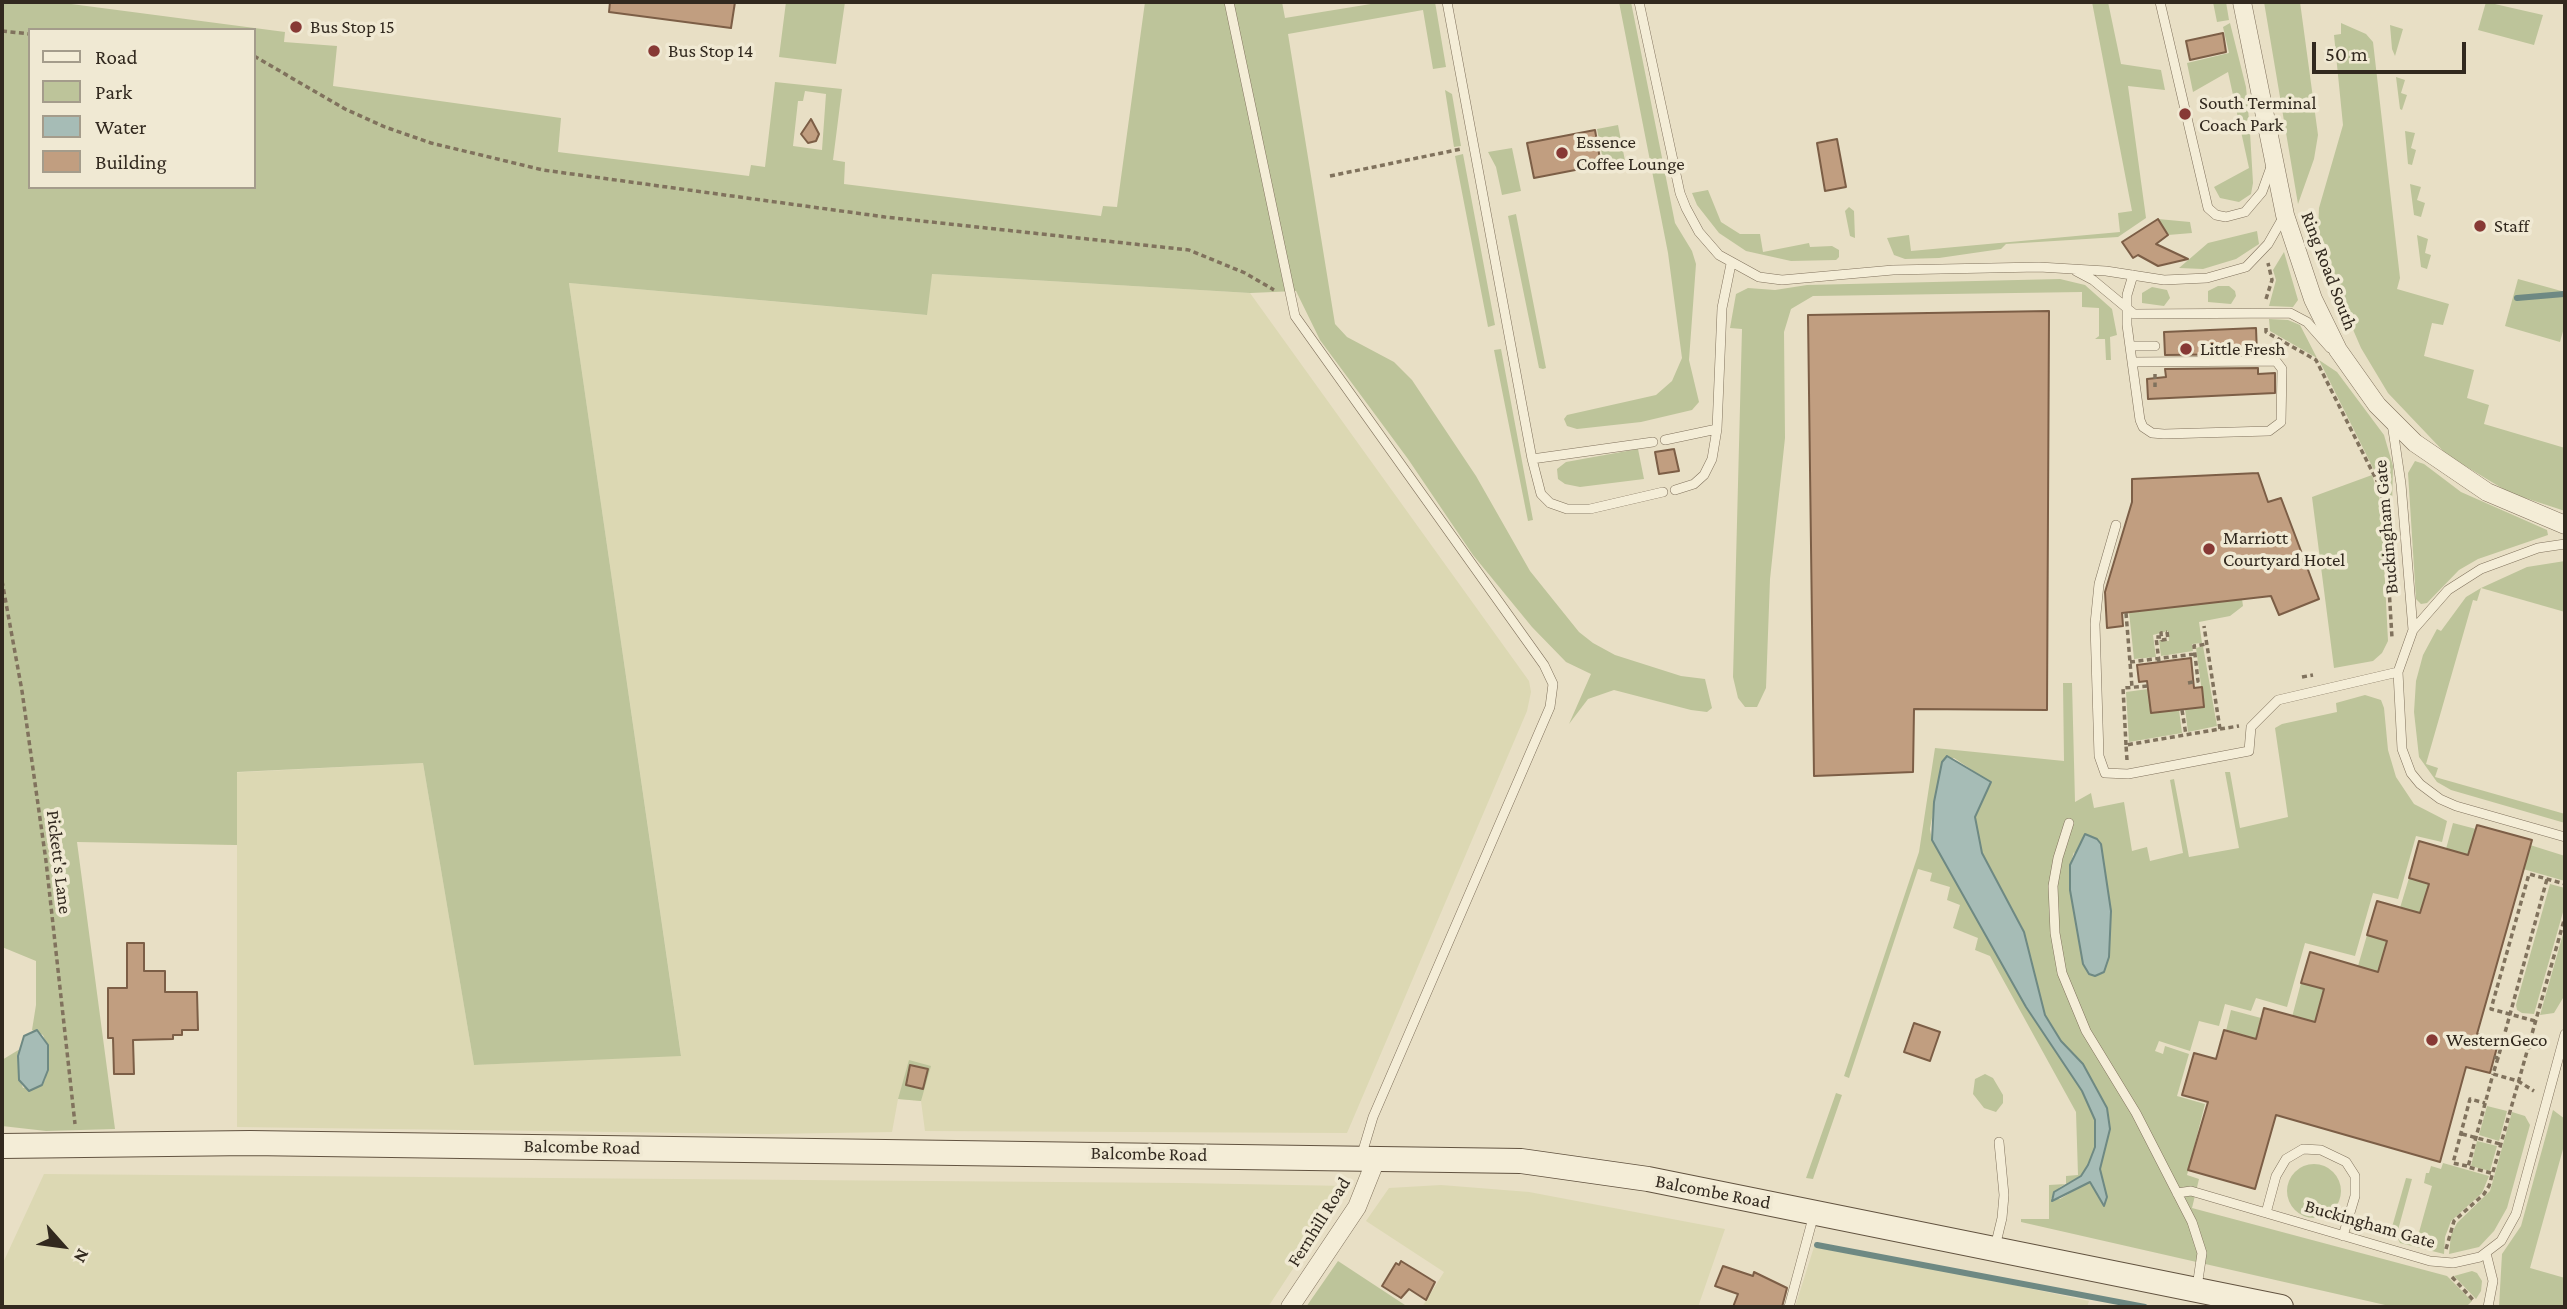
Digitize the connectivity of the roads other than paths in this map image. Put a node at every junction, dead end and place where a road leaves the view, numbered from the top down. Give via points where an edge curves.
1 (1229, 2) edge
2 (1447, 2) edge
3 (1639, 2) edge
4 (2160, 2) edge
5 (2242, 2) edge
6 (2272, 157) junction
7 (2285, 215) junction
8 (1731, 264) junction
9 (2071, 269) junction
10 (2133, 275) junction
11 (2127, 309) junction
12 (2130, 345) junction
13 (2155, 345) dead end
14 (2132, 362) junction
15 (2360, 383) junction
16 (2392, 422) junction
17 (1717, 429) junction
18 (1665, 440) dead end
19 (1653, 442) dead end
20 (1532, 459) junction
21 (1675, 489) dead end
22 (1663, 492) dead end
23 (2116, 525) dead end
24 (2565, 525) edge
25 (2565, 544) edge
26 (2413, 630) junction
27 (2398, 672) junction
28 (2069, 823) dead end
29 (2565, 837) edge
30 (2565, 1034) edge
31 (1999, 1142) dead end
32 (2, 1146) edge
33 (1369, 1157) junction
34 (2177, 1193) junction
35 (1814, 1212) junction
36 (2266, 1213) junction
37 (2343, 1236) junction
38 (1994, 1249) junction
39 (2486, 1253) junction
40 (2196, 1290) junction
41 (2484, 1306) edge
42 (1290, 1307) edge
43 (1789, 1307) edge
44 (2281, 1307) edge

1 - 33 lane via 1295,316 1544,665 1553,684 1550,707 1379,1104
2 - 20 lane
3 - 8 lane via 1680,193 1699,232
4 - 6 lane via 2210,211 2231,217 2249,209 2262,192
5 - 6 street, Ring Road South
6 - 7 street, Ring Road South
7 - 10 lane via 2264,249 2246,267 2223,276 2177,281
7 - 15 street, Ring Road South via 2324,324
8 - 9 lane via 1759,277 1782,280 1893,270
8 - 17 lane via 1722,308
9 - 10 lane
9 - 11 lane via 2093,280
10 - 11 lane
11 - 12 lane
11 - 15 lane via 2144,316 2293,313 2304,319
12 - 13 lane
12 - 14 lane
14 - 14 lane via 2276,361 2282,369 2281,422 2269,431 2152,433 2141,423
15 - 16 street, Ring Road South
16 - 24 street, Ring Road South via 2487,492
16 - 26 lane, Buckingham Gate
17 - 18 lane
17 - 21 lane via 1712,459 1704,474 1694,484
19 - 20 lane
20 - 22 lane via 1541,494 1567,509 1590,509
23 - 27 lane via 2099,584 2095,624 2099,756 2105,773 2128,774 2249,751 2251,727 2278,700
25 - 26 lane, Buckingham Gate via 2538,548 2480,569 2448,590
26 - 27 lane, Buckingham Gate
27 - 29 lane, Buckingham Gate via 2402,748 2420,784 2456,806
28 - 34 lane via 2053,886 2062,973 2087,1031
30 - 39 lane via 2516,1214 2505,1235
31 - 38 lane via 2004,1195
32 - 33 main road, Balcombe Road via 250,1143
33 - 35 main road, Balcombe Road via 1521,1161 1648,1179
33 - 42 street, Fernhill Road via 1357,1207
34 - 36 lane, Buckingham Gate via 2191,1191
34 - 40 lane via 2200,1244 2202,1263
35 - 38 main road, Balcombe Road
35 - 43 lane
36 - 37 lane, Buckingham Gate
36 - 37 lane via 2286,1159 2303,1149 2321,1150 2347,1162 2355,1176 2355,1196
37 - 39 lane, Buckingham Gate via 2446,1263
38 - 40 main road, Balcombe Road
39 - 41 lane via 2493,1281
40 - 44 main road, Balcombe Road

